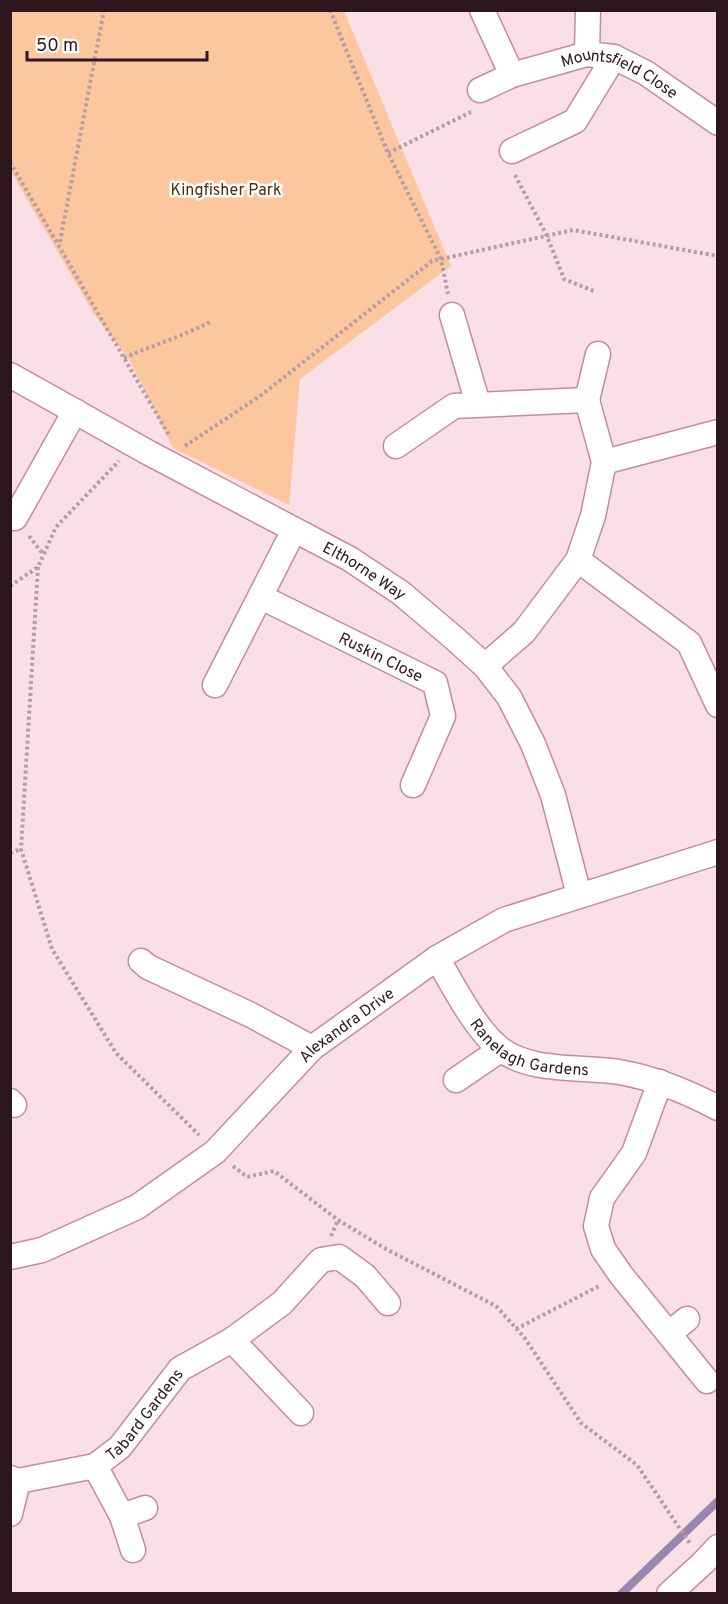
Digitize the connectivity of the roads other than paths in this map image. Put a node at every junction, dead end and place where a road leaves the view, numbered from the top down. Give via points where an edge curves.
1 (482, 10) edge
2 (588, 10) edge
3 (587, 54) junction
4 (614, 57) junction
5 (512, 75) junction
6 (480, 90) road end
7 (717, 123) edge
8 (512, 151) road end
9 (452, 315) road end
10 (598, 354) dead end
11 (10, 375) edge
12 (587, 400) junction
13 (478, 404) junction
14 (75, 411) junction
15 (717, 432) edge
16 (396, 446) dead end
17 (604, 462) junction
18 (13, 517) edge
19 (294, 530) junction
20 (578, 560) junction
21 (261, 597) junction
22 (485, 666) junction
23 (216, 685) dead end
24 (717, 705) edge
25 (413, 785) dead end
26 (717, 852) edge
27 (579, 895) junction
28 (437, 958) junction
29 (141, 961) dead end
30 (312, 1048) junction
31 (500, 1050) junction
32 (456, 1080) dead end
33 (660, 1082) junction
34 (717, 1108) edge
35 (10, 1257) edge
36 (388, 1303) dead end
37 (232, 1340) junction
38 (707, 1381) dead end
39 (301, 1413) dead end
40 (95, 1466) junction
41 (14, 1479) edge
42 (145, 1508) dead end
43 (10, 1514) edge
44 (122, 1516) junction
45 (717, 1547) edge
46 (133, 1550) dead end
47 (669, 1593) edge

1 - 5 street
2 - 3 street
3 - 4 street, Mountsfield Close
3 - 5 street, Mountsfield Close
4 - 7 street, Mountsfield Close via 646,73
4 - 8 street via 575,121
5 - 6 street, Mountsfield Close
9 - 13 street
10 - 12 street
11 - 14 street, Elthorne Way
12 - 13 street
12 - 17 street
13 - 16 street via 454,406
14 - 18 street
14 - 19 street, Elthorne Way
15 - 17 street
17 - 20 street via 593,516
19 - 21 street
19 - 22 street, Elthorne Way via 401,593
20 - 22 street via 524,632
20 - 24 street via 689,643
21 - 23 street
21 - 25 street, Ruskin Close via 435,683 443,716
22 - 27 street, Elthorne Way via 510,697 533,744 553,795
26 - 27 street, Alexandra Drive
27 - 28 street, Alexandra Drive via 504,920
28 - 30 street, Alexandra Drive
28 - 31 street, Ranelagh Gardens via 485,1035
29 - 30 street
30 - 35 street, Alexandra Drive via 215,1152 136,1207 42,1250
31 - 32 street
31 - 33 street, Ranelagh Gardens via 521,1060 550,1066 619,1072
33 - 34 street, Ranelagh Gardens
33 - 38 street via 634,1153 602,1198 596,1226 603,1249 621,1275 678,1326
36 - 37 street, Tabard Gardens via 365,1276 339,1257 321,1260 282,1303
37 - 39 street
37 - 40 street, Tabard Gardens via 180,1369 120,1447
40 - 41 street, Tabard Gardens
40 - 44 street, Tabard Gardens
41 - 43 street, Tabard Gardens
42 - 44 street
44 - 46 street, Tabard Gardens
45 - 47 street

